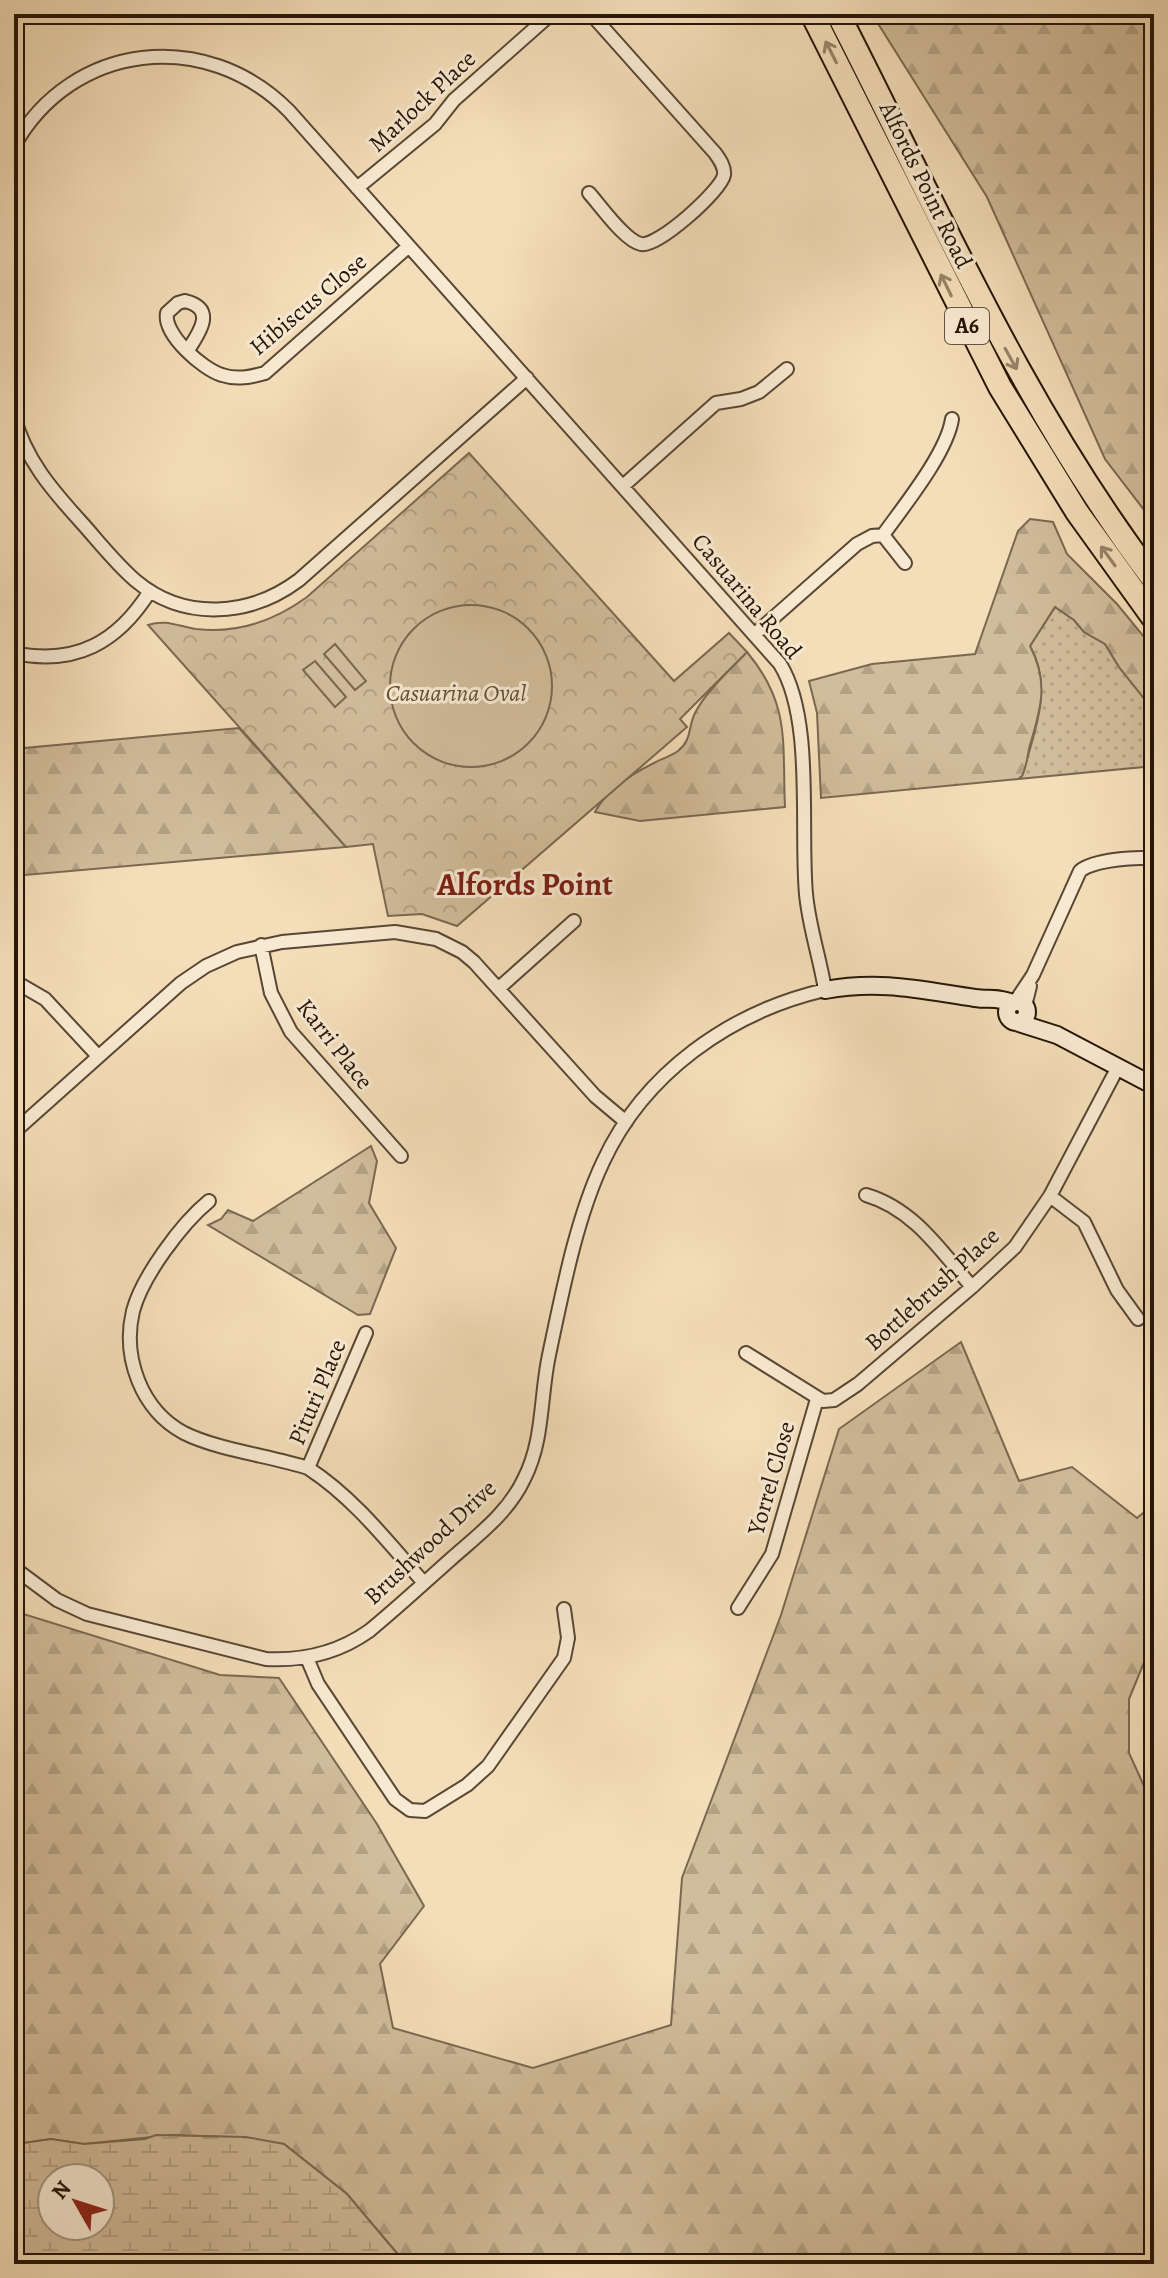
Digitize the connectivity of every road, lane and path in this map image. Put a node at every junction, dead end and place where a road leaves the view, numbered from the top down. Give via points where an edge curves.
1 (551, 14) edge
2 (591, 14) edge
3 (812, 14) edge
4 (838, 14) edge
5 (14, 120) edge
6 (25, 128) junction
7 (14, 146) edge
8 (357, 188) junction
9 (589, 193) dead end
10 (409, 246) junction
11 (188, 350) dead end
12 (787, 369) dead end
13 (527, 378) junction
14 (14, 416) edge
15 (952, 419) dead end
16 (623, 486) junction
17 (883, 535) junction
18 (905, 563) dead end
19 (1154, 580) edge
20 (150, 591) junction
21 (1154, 619) edge
22 (755, 634) junction
23 (14, 653) edge
24 (1154, 859) edge
25 (574, 921) dead end
26 (261, 945) junction
27 (14, 981) edge
28 (499, 988) junction
29 (825, 990) junction
30 (1017, 1010) junction
31 (98, 1056) junction
32 (1118, 1067) junction
33 (1154, 1086) edge
34 (626, 1122) junction
35 (14, 1132) edge
36 (401, 1156) dead end
37 (866, 1195) dead end
38 (1050, 1196) junction
39 (209, 1201) dead end
40 (972, 1287) junction
41 (1138, 1319) dead end
42 (366, 1333) dead end
43 (746, 1353) dead end
44 (817, 1399) junction
45 (308, 1468) junction
46 (15, 1572) edge
47 (424, 1583) junction
48 (738, 1608) dead end
49 (564, 1609) dead end
50 (307, 1658) junction

1 - 8 street, Marlock Place via 454,100 435,124
2 - 9 street via 715,153 724,173 714,192 648,245 629,237
21 -> 3 highway, Alfords Point Road / A6 via 1077,512 1000,387
4 -> 19 highway, Alfords Point Road / A6 via 1018,372
5 - 6 street
6 - 7 street, Casuarina Road
6 - 8 street, Casuarina Road via 55,96 99,69 152,57 194,59 232,70 269,93
8 - 10 street, Casuarina Road
10 - 11 street, Hibiscus Close via 265,373 221,375
10 - 13 street, Casuarina Road
12 - 16 street via 759,392 716,403
13 - 16 street, Casuarina Road
13 - 20 street via 312,570 272,598 213,610 185,606
14 - 20 street via 47,483
15 - 17 street via 929,469
16 - 22 street, Casuarina Road
17 - 18 street
17 - 22 street via 857,544
20 - 23 street via 124,627 103,642 60,656
22 - 29 street, Casuarina Road via 786,674 797,705 806,899
24 - 30 street via 1092,864 1080,871
25 - 28 street
26 - 28 street via 380,933 422,935 462,952
26 - 31 street via 193,974
26 - 36 street, Karri Place via 271,993 291,1032
27 - 31 street via 45,999
28 - 34 street via 595,1096
29 - 30 street, Brushwood Drive via 907,986
29 - 34 street, Brushwood Drive via 728,1027 678,1063
30 - 32 street, Brushwood Drive
31 - 35 street
32 - 33 street, Brushwood Drive
32 - 38 street, Bottlebrush Place
34 - 47 street, Brushwood Drive via 585,1207 548,1358 531,1466 500,1515
37 - 40 street via 908,1216
38 - 40 street, Bottlebrush Place via 1015,1247
38 - 41 street via 1084,1222 1117,1290
39 - 45 street via 186,1222 140,1293 130,1334 134,1371 152,1404 182,1432
40 - 44 street, Bottlebrush Place via 858,1384 834,1400
42 - 45 street, Pituri Place
43 - 44 street
44 - 48 street, Yorrel Close via 772,1554
45 - 47 street via 334,1485
46 - 50 street, Brushwood Drive via 57,1600 105,1619 266,1659
47 - 50 street, Brushwood Drive via 355,1641
49 - 50 street via 567,1648 555,1674 481,1772 425,1811 410,1810 395,1799 318,1684

